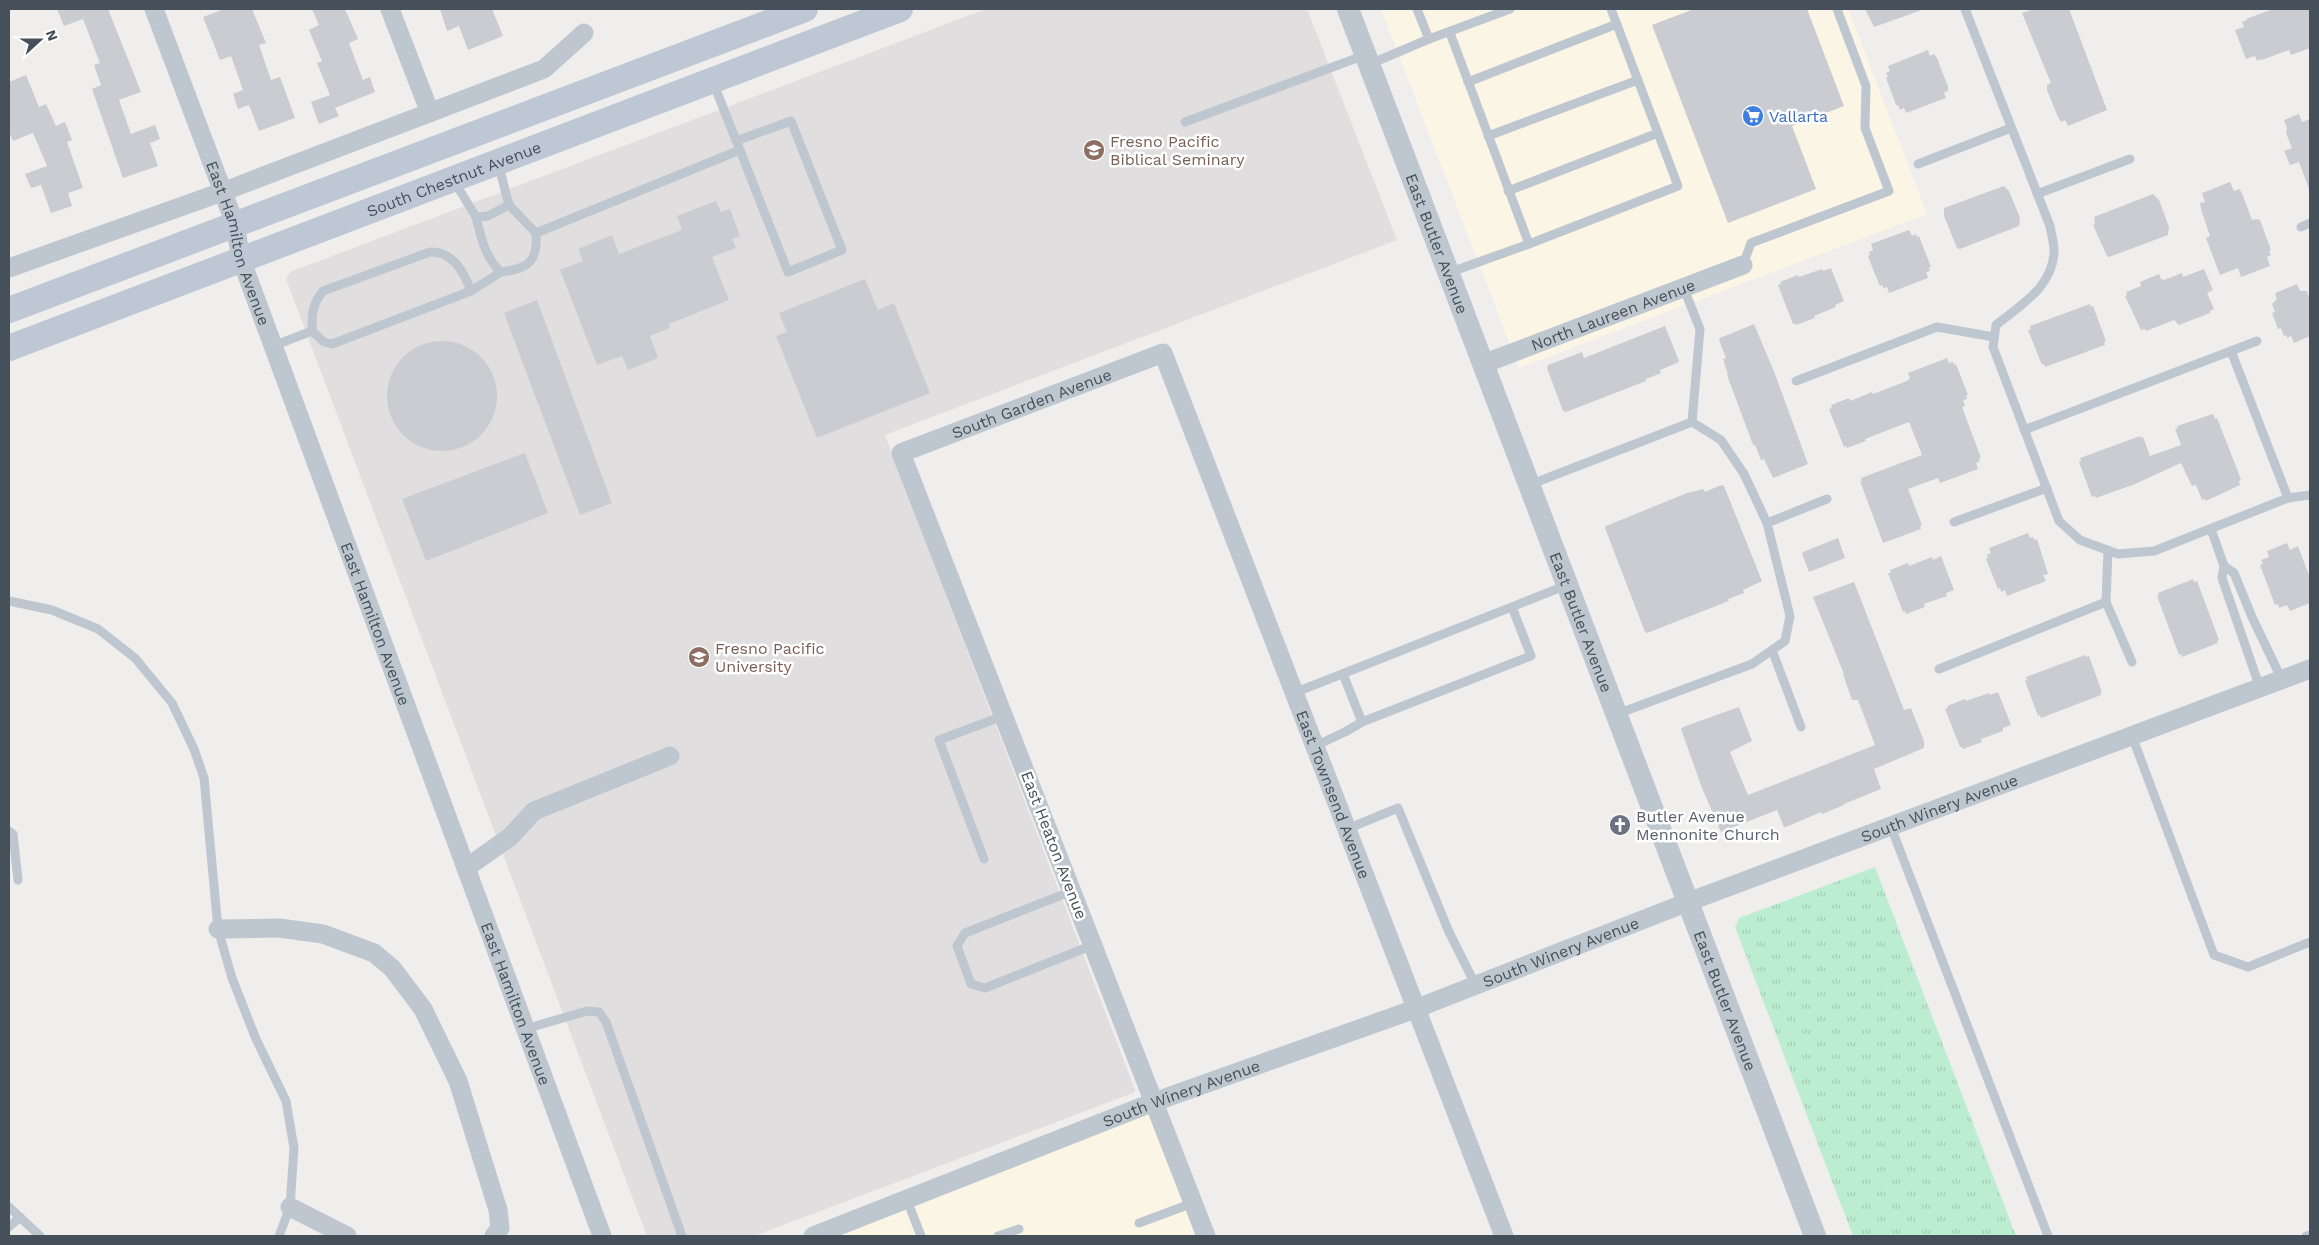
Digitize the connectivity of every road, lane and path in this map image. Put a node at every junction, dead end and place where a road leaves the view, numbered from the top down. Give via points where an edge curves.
1 (154, 9) edge
2 (390, 9) edge
3 (805, 9) edge
4 (900, 9) edge
5 (1349, 9) edge
6 (1418, 9) edge
7 (1510, 9) edge
8 (1611, 9) edge
9 (1837, 9) edge
10 (1964, 9) edge
11 (1617, 24) junction
12 (584, 33) dead end
13 (1450, 33) junction
14 (1429, 39) junction
15 (1367, 59) junction
16 (712, 80) junction
17 (1638, 80) junction
18 (1468, 82) junction
19 (430, 113) junction
20 (1185, 122) dead end
21 (2011, 128) junction
22 (1658, 134) junction
23 (1488, 136) junction
24 (736, 141) junction
25 (740, 150) junction
26 (2130, 159) dead end
27 (498, 161) junction
28 (1918, 164) dead end
29 (453, 178) junction
30 (1508, 191) junction
31 (222, 192) junction
32 (2037, 194) junction
33 (509, 204) junction
34 (476, 217) junction
35 (2310, 223) edge
36 (235, 224) junction
37 (2301, 227) dead end
38 (536, 233) junction
39 (1529, 244) junction
40 (241, 259) junction
41 (10, 263) edge
42 (1743, 265) joint
43 (501, 272) junction
44 (1448, 273) junction
45 (1684, 288) junction
46 (471, 291) junction
47 (9, 310) edge
48 (312, 332) junction
49 (1994, 337) junction
50 (2257, 341) dead end
51 (273, 346) junction
52 (9, 348) edge
53 (2231, 351) junction
54 (1163, 353) joint
55 (1482, 364) junction
56 (1796, 381) dead end
57 (1692, 422) junction
58 (2024, 430) junction
59 (901, 453) joint
60 (1529, 484) junction
61 (2047, 488) junction
62 (2310, 495) edge
63 (2288, 498) junction
64 (1827, 499) dead end
65 (1954, 522) dead end
66 (1767, 523) junction
67 (2210, 529) junction
68 (2108, 550) junction
69 (2224, 566) junction
70 (1567, 585) junction
71 (9, 601) edge
72 (2106, 602) junction
73 (1512, 607) junction
74 (2257, 627) junction
75 (2242, 633) junction
76 (1772, 650) junction
77 (2132, 662) dead end
78 (1939, 669) dead end
79 (2310, 669) edge
80 (1344, 674) junction
81 (2282, 680) junction
82 (2260, 688) junction
83 (1294, 693) junction
84 (1617, 714) junction
85 (1003, 716) junction
86 (1362, 722) junction
87 (1801, 727) dead end
88 (2132, 736) junction
89 (1315, 746) junction
90 (670, 756) dead end
91 (1891, 827) junction
92 (1347, 829) junction
93 (9, 831) edge
94 (984, 859) dead end
95 (466, 868) junction
96 (18, 880) dead end
97 (1072, 891) junction
98 (1688, 902) junction
99 (218, 929) junction
100 (2310, 942) edge
101 (1093, 945) junction
102 (1476, 986) junction
103 (1416, 1009) junction
104 (525, 1029) junction
105 (1154, 1102) junction
106 (906, 1200) junction
107 (1194, 1203) junction
108 (9, 1207) edge
109 (290, 1207) junction
110 (20, 1217) junction
111 (1139, 1223) dead end
112 (9, 1227) edge
113 (1019, 1229) dead end
114 (2310, 1234) edge
115 (40, 1236) edge
116 (279, 1236) edge
117 (347, 1236) edge
118 (494, 1236) edge
119 (602, 1236) edge
120 (682, 1236) edge
121 (813, 1236) edge
122 (921, 1236) edge
123 (998, 1236) edge
124 (1206, 1236) edge
125 (1504, 1236) edge
126 (1815, 1236) edge
127 (2048, 1236) edge
128 (2306, 1236) edge

1 - 31 street, East Hamilton Avenue
2 - 19 street
3 - 36 main road, South Chestnut Avenue
4 - 16 main road, South Chestnut Avenue
5 - 15 street, East Butler Avenue
6 - 14 lane
7 - 13 lane
8 - 11 lane
9 - 42 lane via 1866,86 1865,128 1889,191 1751,244
10 - 21 lane
11 - 17 lane
11 - 18 lane
12 - 19 street via 544,69
13 - 14 lane
13 - 18 lane
14 - 15 lane
15 - 20 lane
15 - 44 street, East Butler Avenue
16 - 24 lane
16 - 27 main road, South Chestnut Avenue
17 - 22 lane
17 - 23 lane
18 - 23 lane
19 - 31 street
21 - 28 lane
21 - 32 lane
22 - 30 lane
22 - 39 lane via 1678,186
23 - 30 lane
24 - 25 lane
24 - 25 lane via 791,122 842,250 788,272
25 - 38 lane
26 - 32 lane
27 - 29 main road, South Chestnut Avenue
27 - 33 lane
29 - 34 lane
29 - 40 main road, South Chestnut Avenue
30 - 39 lane
31 - 36 street, East Hamilton Avenue
31 - 41 street
32 - 49 lane via 2050,226 2054,250 2049,273 2040,290 1996,325
33 - 34 lane via 488,216
33 - 38 lane
34 - 43 lane via 492,264
35 - 37 lane
36 - 40 street, East Hamilton Avenue
36 - 47 main road, South Chestnut Avenue
38 - 43 lane via 537,250 530,261 515,270
39 - 44 lane
40 - 51 street, East Hamilton Avenue
40 - 52 main road, South Chestnut Avenue
42 - 45 street, North Laureen Avenue
43 - 46 lane
44 - 55 street, East Butler Avenue
45 - 55 street, North Laureen Avenue
45 - 57 lane via 1700,329
46 - 48 lane via 332,344
46 - 48 lane via 452,258 441,252 430,252 323,291 312,312
48 - 51 lane
49 - 56 lane via 1937,327
49 - 58 lane via 1993,347
50 - 53 lane
51 - 95 street, East Hamilton Avenue
53 - 58 lane
53 - 63 lane
54 - 59 street, South Garden Avenue
54 - 83 street, East Townsend Avenue
55 - 60 street, East Butler Avenue
57 - 60 lane
57 - 66 lane via 1721,440 1744,474
58 - 61 lane
59 - 85 street, East Heaton Avenue
60 - 70 street, East Butler Avenue
61 - 65 lane
61 - 68 lane via 2059,521 2080,540
62 - 63 lane
63 - 67 lane
64 - 66 lane
66 - 76 lane via 1790,616 1785,641
67 - 68 lane via 2154,551 2118,554
67 - 69 lane
68 - 72 lane
69 - 74 lane via 2234,573
69 - 75 lane via 2222,578
70 - 73 lane
70 - 84 street, East Butler Avenue
71 - 99 lane via 52,610 98,629 135,658 172,703 204,778
72 - 77 lane
72 - 78 lane
73 - 80 lane
73 - 86 lane via 1531,656
74 - 75 lane
74 - 81 lane
75 - 82 lane
76 - 84 lane via 1752,664
76 - 87 lane
79 - 81 street, South Winery Avenue
80 - 83 lane
80 - 86 lane
81 - 82 street, South Winery Avenue
82 - 88 street, South Winery Avenue
83 - 89 street, East Townsend Avenue
84 - 98 street, East Butler Avenue
85 - 94 lane via 939,740
85 - 97 street, East Heaton Avenue
86 - 89 lane
88 - 91 street, South Winery Avenue
88 - 100 lane via 2214,955 2248,967
89 - 92 street, East Townsend Avenue
90 - 95 street via 534,811 510,838
91 - 98 street, South Winery Avenue
91 - 127 lane
92 - 102 lane via 1398,808 1448,932
92 - 103 street, East Townsend Avenue
93 - 96 lane via 13,834
95 - 104 street, East Hamilton Avenue
97 - 101 street, East Heaton Avenue
97 - 101 lane via 965,933 957,946 971,984 985,988
98 - 102 street, South Winery Avenue
98 - 126 street, East Butler Avenue
99 - 109 lane via 232,978 256,1039 286,1101 294,1148
99 - 118 street via 279,928 323,934 374,953 392,968 423,1009 458,1081 498,1210 500,1228
101 - 105 street, East Heaton Avenue
102 - 103 street, South Winery Avenue
103 - 105 street, South Winery Avenue
103 - 125 street, East Townsend Avenue
104 - 119 street, East Hamilton Avenue
104 - 120 lane via 587,1011 599,1012 606,1022
105 - 106 street, South Winery Avenue
105 - 107 street, East Heaton Avenue
106 - 121 street, South Winery Avenue
106 - 122 lane
107 - 111 lane
107 - 124 street, East Heaton Avenue
108 - 110 lane
109 - 116 lane
109 - 117 street
110 - 112 lane
110 - 115 lane
113 - 123 lane
114 - 128 lane

